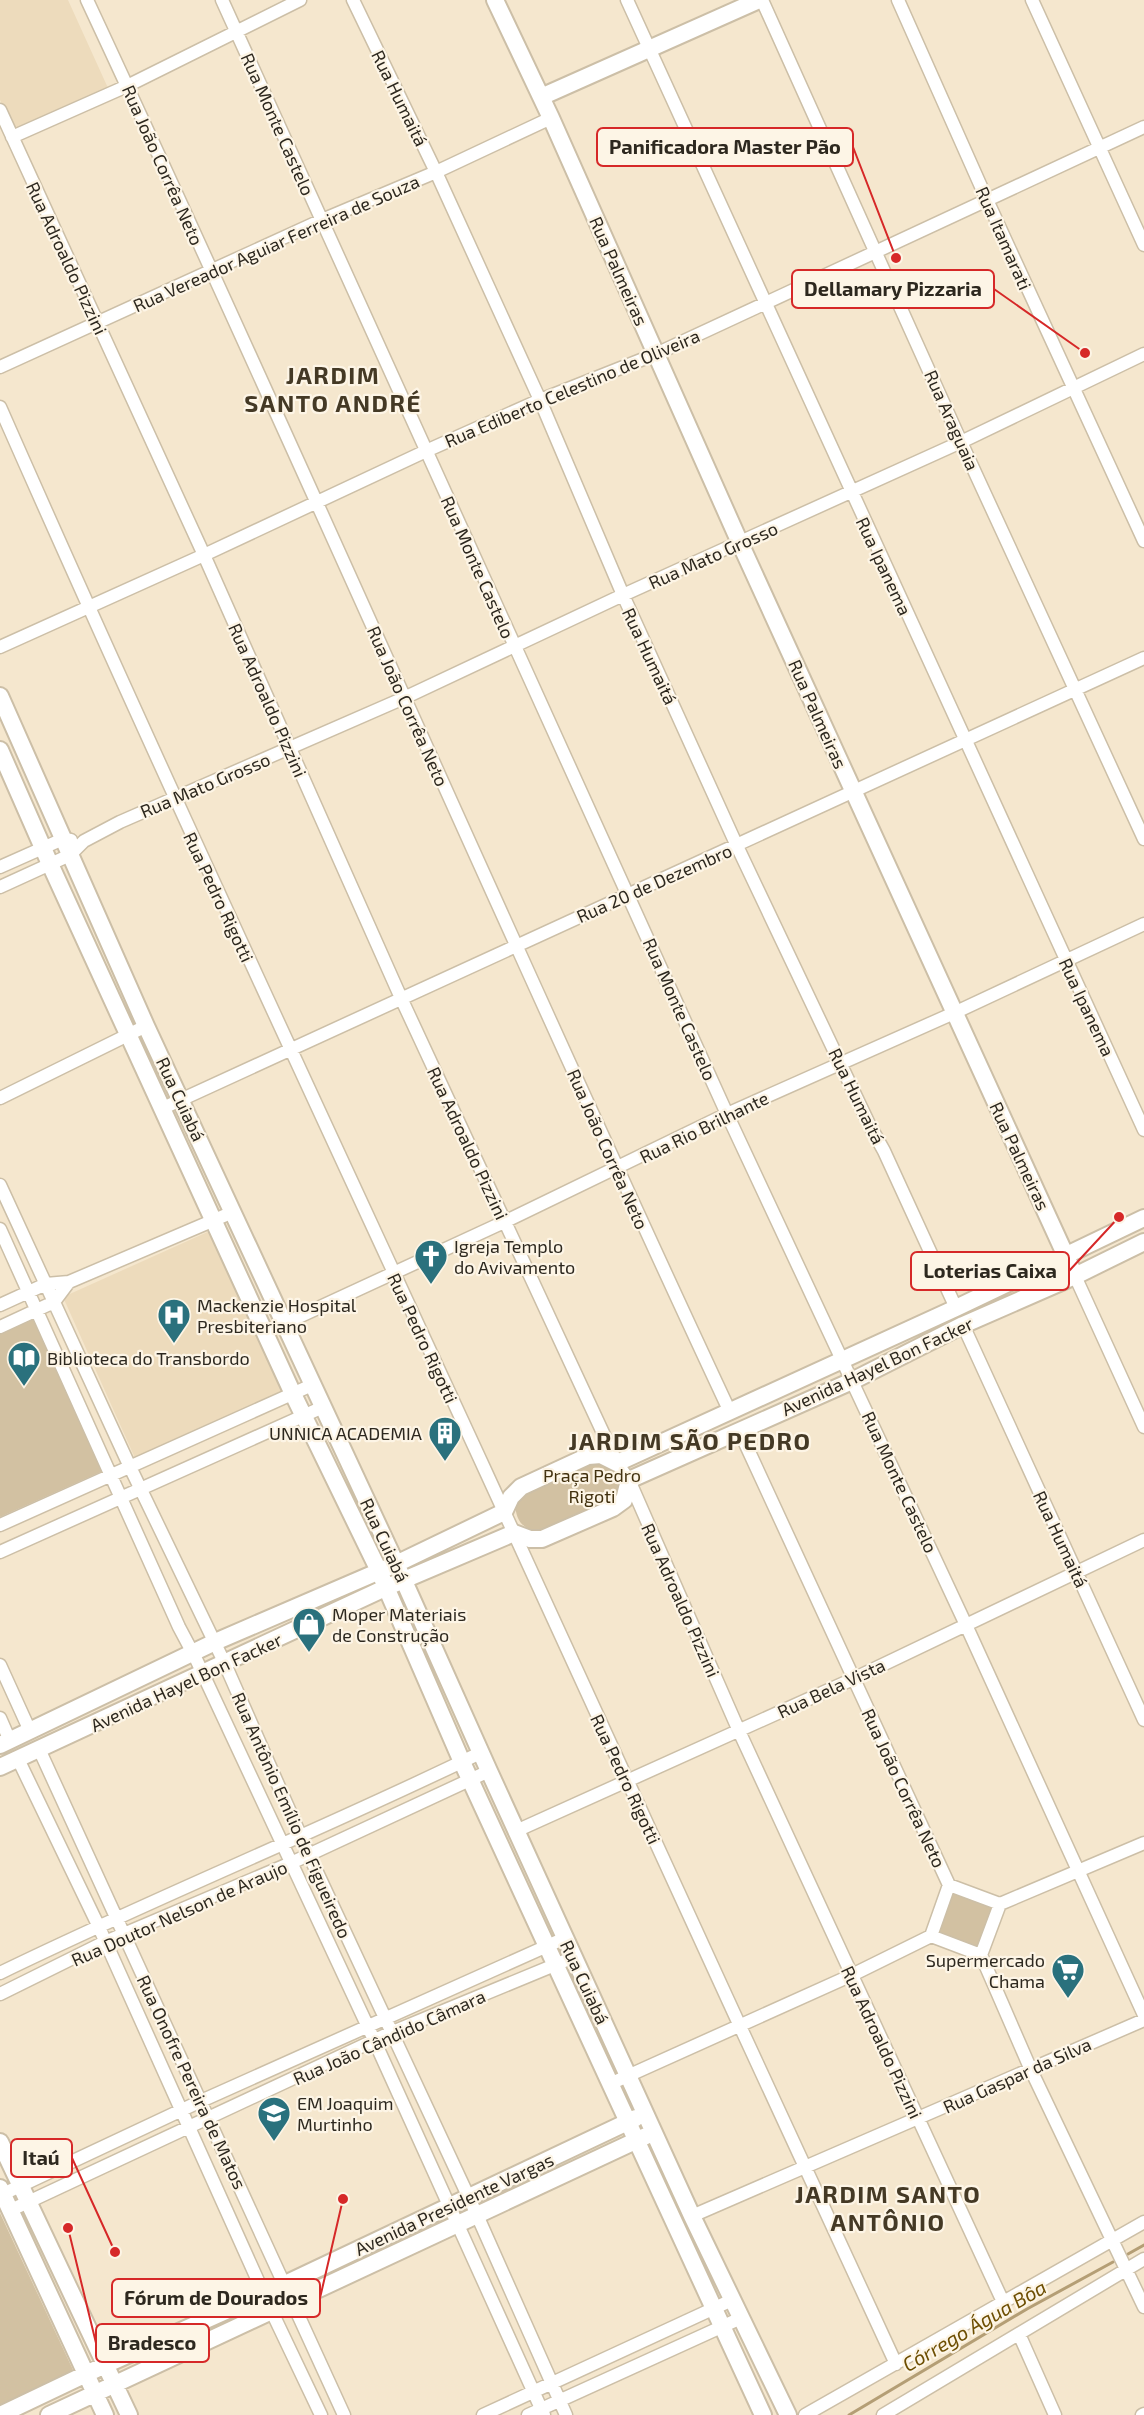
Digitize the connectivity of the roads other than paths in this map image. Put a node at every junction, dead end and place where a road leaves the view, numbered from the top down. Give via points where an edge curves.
1 (87, 0) edge
2 (222, 0) edge
3 (300, 0) edge
4 (353, 0) edge
5 (495, 0) edge
6 (627, 0) edge
7 (761, 0) edge
8 (898, 0) edge
9 (1032, 0) edge
10 (236, 31) junction
11 (650, 50) junction
12 (127, 86) junction
13 (541, 97) junction
14 (0, 110) edge
15 (551, 118) junction
16 (1144, 127) edge
17 (12, 137) junction
18 (1099, 148) junction
19 (436, 172) junction
20 (987, 200) junction
21 (322, 220) junction
22 (1144, 245) edge
23 (877, 251) junction
24 (211, 270) junction
25 (766, 302) junction
26 (98, 324) junction
27 (656, 354) junction
28 (1144, 354) edge
29 (0, 367) edge
30 (1073, 389) junction
31 (540, 400) junction
32 (0, 407) edge
33 (961, 442) junction
34 (426, 451) junction
35 (851, 493) junction
36 (316, 501) junction
37 (1144, 541) edge
38 (740, 543) junction
39 (204, 555) junction
40 (622, 595) junction
41 (88, 608) junction
42 (0, 647) edge
43 (514, 647) junction
44 (1144, 658) edge
45 (1076, 690) junction
46 (0, 696) edge
47 (404, 698) junction
48 (964, 741) junction
49 (289, 749) junction
50 (0, 750) edge
51 (853, 792) junction
52 (174, 798) junction
53 (63, 839) junction
54 (1144, 839) edge
55 (84, 841) junction
56 (737, 846) junction
57 (42, 847) junction
58 (70, 855) junction
59 (50, 864) junction
60 (0, 867) edge
61 (0, 887) edge
62 (627, 895) junction
63 (1144, 924) edge
64 (516, 945) junction
65 (1065, 960) junction
66 (401, 998) junction
67 (954, 1013) junction
68 (146, 1026) junction
69 (129, 1034) junction
70 (289, 1050) junction
71 (841, 1064) junction
72 (0, 1098) edge
73 (182, 1099) junction
74 (163, 1108) junction
75 (727, 1114) junction
76 (1144, 1130) edge
77 (616, 1169) junction
78 (0, 1185) edge
79 (233, 1212) junction
80 (1144, 1218) edge
81 (214, 1220) junction
82 (504, 1222) junction
83 (0, 1229) edge
84 (1144, 1242) edge
85 (1066, 1256) junction
86 (393, 1273) junction
87 (1075, 1276) junction
88 (69, 1282) junction
89 (46, 1284) junction
90 (29, 1292) junction
91 (54, 1302) junction
92 (0, 1305) edge
93 (956, 1308) junction
94 (36, 1311) junction
95 (284, 1323) junction
96 (963, 1325) junction
97 (0, 1327) edge
98 (266, 1332) junction
99 (842, 1359) junction
100 (852, 1381) junction
101 (312, 1385) junction
102 (293, 1394) junction
103 (323, 1407) junction
104 (730, 1413) junction
105 (304, 1416) junction
106 (1144, 1427) edge
107 (739, 1430) junction
108 (344, 1452) junction
109 (326, 1460) junction
110 (617, 1463) junction
111 (130, 1467) junction
112 (109, 1475) junction
113 (629, 1480) junction
114 (142, 1489) junction
115 (120, 1498) junction
116 (504, 1512) junction
117 (0, 1525) edge
118 (514, 1533) junction
119 (1144, 1540) edge
120 (0, 1552) edge
121 (396, 1564) junction
122 (378, 1571) junction
123 (1076, 1572) junction
124 (404, 1581) junction
125 (385, 1588) junction
126 (966, 1625) junction
127 (215, 1642) junction
128 (192, 1653) junction
129 (225, 1664) junction
130 (0, 1665) edge
131 (203, 1674) junction
132 (854, 1679) junction
133 (0, 1718) edge
134 (1144, 1720) edge
135 (30, 1731) junction
136 (739, 1731) junction
137 (5, 1743) edge
138 (39, 1749) junction
139 (480, 1753) junction
140 (18, 1759) junction
141 (462, 1762) junction
142 (0, 1767) edge
143 (489, 1771) junction
144 (471, 1780) junction
145 (627, 1780) junction
146 (516, 1831) junction
147 (300, 1836) junction
148 (282, 1844) junction
149 (1144, 1844) edge
150 (309, 1855) junction
151 (291, 1863) junction
152 (1078, 1873) junction
153 (949, 1885) junction
154 (1000, 1904) junction
155 (117, 1917) junction
156 (98, 1925) junction
157 (124, 1934) junction
158 (931, 1936) junction
159 (565, 1938) junction
160 (105, 1942) junction
161 (548, 1946) junction
162 (981, 1955) junction
163 (574, 1956) junction
164 (556, 1964) junction
165 (0, 1973) edge
166 (852, 1975) junction
167 (0, 1994) edge
168 (1144, 2015) edge
169 (384, 2019) junction
170 (1144, 2020) edge
171 (740, 2026) junction
172 (367, 2028) junction
173 (390, 2033) junction
174 (375, 2042) junction
175 (1031, 2070) junction
176 (628, 2076) junction
177 (612, 2083) junction
178 (201, 2101) junction
179 (181, 2111) junction
180 (645, 2113) junction
181 (209, 2118) junction
182 (917, 2119) junction
183 (628, 2122) junction
184 (189, 2127) junction
185 (655, 2132) junction
186 (638, 2140) junction
187 (0, 2142) edge
188 (804, 2167) junction
189 (21, 2186) junction
190 (468, 2197) junction
191 (4, 2200) edge
192 (27, 2203) junction
193 (448, 2207) junction
194 (477, 2215) junction
195 (692, 2216) junction
196 (1144, 2222) edge
197 (457, 2225) junction
198 (1111, 2239) junction
199 (1144, 2259) edge
200 (1126, 2269) junction
201 (284, 2284) junction
202 (264, 2294) junction
203 (732, 2300) junction
204 (292, 2303) junction
205 (1004, 2304) junction
206 (1144, 2307) edge
207 (714, 2308) junction
208 (272, 2312) junction
209 (741, 2318) junction
210 (722, 2327) junction
211 (1019, 2334) junction
212 (896, 2364) junction
213 (105, 2365) junction
214 (86, 2374) junction
215 (552, 2383) junction
216 (115, 2384) junction
217 (534, 2392) junction
218 (95, 2394) junction
219 (560, 2401) junction
220 (542, 2412) edge
221 (0, 2415) edge
222 (49, 2415) edge
223 (105, 2415) edge
224 (129, 2415) edge
225 (321, 2415) edge
226 (344, 2415) edge
227 (483, 2415) edge
228 (528, 2415) edge
229 (566, 2415) edge
230 (763, 2415) edge
231 (788, 2415) edge
232 (805, 2415) edge
233 (883, 2415) edge
234 (1055, 2415) edge

1 - 12 street, Rua João Corrêa Neto
2 - 10 street, Rua Monte Castelo
3 - 10 street
4 - 19 street, Rua Humaitá
5 - 13 street, Rua Palmeiras
6 - 11 street, Rua Ipanema
7 - 11 street
7 - 23 street, Rua Araguaia
8 - 20 street, Rua Itamarati
9 - 18 street
10 - 12 street
10 - 21 street, Rua Monte Castelo
11 - 13 street
11 - 25 street, Rua Ipanema
12 - 17 street
12 - 24 street, Rua João Corrêa Neto
13 - 15 street, Rua Palmeiras
14 - 17 street, Rua Adroaldo Pizzini
15 - 19 street, Rua Vereador Aguiar Ferreira de Souza
15 - 27 street, Rua Palmeiras
16 - 18 street, Rua Ediberto Celestino de Oliveira
17 - 26 street, Rua Adroaldo Pizzini
18 - 20 street, Rua Ediberto Celestino de Oliveira
18 - 22 street
19 - 21 street, Rua Vereador Aguiar Ferreira de Souza
19 - 31 street, Rua Humaitá
20 - 23 street, Rua Ediberto Celestino de Oliveira
20 - 30 street, Rua Itamarati
21 - 24 street, Rua Vereador Aguiar Ferreira de Souza
21 - 34 street, Rua Monte Castelo
23 - 25 street, Rua Ediberto Celestino de Oliveira
23 - 33 street, Rua Araguaia
24 - 26 street, Rua Vereador Aguiar Ferreira de Souza
24 - 36 street, Rua João Corrêa Neto
25 - 27 street, Rua Ediberto Celestino de Oliveira
25 - 35 street, Rua Ipanema
26 - 29 street, Rua Vereador Aguiar Ferreira de Souza
26 - 39 street, Rua Adroaldo Pizzini
27 - 31 street, Rua Ediberto Celestino de Oliveira
27 - 38 street, Rua Palmeiras
28 - 30 street, Rua Mato Grosso
30 - 33 street, Rua Mato Grosso
30 - 37 street, Rua Itamarati
31 - 34 street, Rua Ediberto Celestino de Oliveira
31 - 40 street, Rua Humaitá
32 - 41 street, Rua Pedro Rigotti
33 - 35 street, Rua Mato Grosso
33 - 45 street, Rua Araguaia
34 - 36 street, Rua Ediberto Celestino de Oliveira
34 - 43 street, Rua Monte Castelo
35 - 38 street, Rua Mato Grosso
35 - 48 street, Rua Ipanema
36 - 39 street, Rua Ediberto Celestino de Oliveira
36 - 47 street, Rua João Corrêa Neto
38 - 40 street, Rua Mato Grosso
38 - 51 street, Rua Palmeiras
39 - 41 street, Rua Ediberto Celestino de Oliveira
39 - 49 street, Rua Adroaldo Pizzini
40 - 43 street, Rua Mato Grosso
40 - 56 street, Rua Humaitá
41 - 42 street, Rua Ediberto Celestino de Oliveira
41 - 52 street, Rua Pedro Rigotti
43 - 47 street, Rua Mato Grosso
43 - 62 street, Rua Monte Castelo
44 - 45 street, Rua 20 de Dezembro
45 - 48 street, Rua 20 de Dezembro
45 - 54 street, Rua Araguaia
46 - 53 street, Rua Cuiabá
47 - 49 street, Rua Mato Grosso
47 - 64 street, Rua João Corrêa Neto
48 - 51 street, Rua 20 de Dezembro
48 - 65 street, Rua Ipanema
49 - 52 street, Rua Mato Grosso
49 - 66 street, Rua Adroaldo Pizzini
50 - 57 street, Rua Cuiabá
51 - 56 street, Rua 20 de Dezembro
51 - 67 street, Rua Palmeiras
52 - 55 street, Rua Mato Grosso
52 - 70 street, Rua Pedro Rigotti
53 - 55 street
53 - 57 street
53 - 58 street, Rua Cuiabá
55 - 58 street, Rua Mato Grosso
56 - 62 street, Rua 20 de Dezembro
56 - 71 street, Rua Humaitá
57 - 59 street, Rua Cuiabá
57 - 60 street
58 - 59 street, Rua Mato Grosso
58 - 68 street, Rua Cuiabá
59 - 61 street, Rua Mato Grosso
59 - 69 street, Rua Cuiabá
62 - 64 street, Rua 20 de Dezembro
62 - 75 street, Rua Monte Castelo
63 - 65 street, Rua Rio Brilhante
64 - 66 street, Rua 20 de Dezembro
64 - 77 street, Rua João Corrêa Neto
65 - 67 street, Rua Rio Brilhante
65 - 76 street, Rua Ipanema
66 - 70 street, Rua 20 de Dezembro
66 - 82 street, Rua Adroaldo Pizzini
67 - 71 street, Rua Rio Brilhante
67 - 85 street, Rua Palmeiras
68 - 69 street
68 - 73 street, Rua Cuiabá
69 - 72 street
69 - 74 street, Rua Cuiabá
70 - 73 street, Rua 20 de Dezembro
70 - 86 street, Rua Pedro Rigotti
71 - 75 street, Rua Rio Brilhante
71 - 93 street, Rua Humaitá
73 - 74 street, Rua 20 de Dezembro
73 - 79 street, Rua Cuiabá
74 - 81 street, Rua Cuiabá
75 - 77 street, Rua Rio Brilhante
75 - 99 street, Rua Monte Castelo
77 - 82 street, Rua Rio Brilhante
77 - 104 street, Rua João Corrêa Neto
78 - 89 street, Rua Antônio Emílio de Figueiredo
79 - 81 street
79 - 95 street, Rua Cuiabá
80 - 85 street, Avenida Hayel Bon Facker
81 - 88 street
81 - 98 street, Rua Cuiabá
82 - 86 street, Rua Rio Brilhante
82 - 110 street, Rua Adroaldo Pizzini
83 - 90 street, Rua Antônio Emílio de Figueiredo
84 - 87 street, Avenida Hayel Bon Facker
85 - 87 street, Rua Palmeiras
85 - 93 street, Avenida Hayel Bon Facker
86 - 95 street, Rua Rio Brilhante
86 - 116 street, Rua Pedro Rigotti
87 - 96 street, Avenida Hayel Bon Facker
87 - 106 street, Rua Palmeiras
88 - 89 street
88 - 91 street
89 - 90 street
89 - 91 street, Rua Antônio Emílio de Figueiredo
90 - 92 street
90 - 94 street, Rua Antônio Emílio de Figueiredo
91 - 94 street
91 - 111 street, Rua Antônio Emílio de Figueiredo
93 - 99 street, Avenida Hayel Bon Facker
94 - 97 street
94 - 112 street, Rua Antônio Emílio de Figueiredo
95 - 98 street, Rua Rio Brilhante
95 - 101 street, Rua Cuiabá
96 - 100 street, Avenida Hayel Bon Facker
96 - 123 street, Rua Humaitá
98 - 102 street, Rua Cuiabá
99 - 100 street, Rua Monte Castelo
99 - 104 street, Avenida Hayel Bon Facker
100 - 107 street, Avenida Hayel Bon Facker
100 - 126 street, Rua Monte Castelo
101 - 102 street
101 - 103 street, Rua Cuiabá
102 - 105 street, Rua Cuiabá
102 - 111 street
103 - 105 street
103 - 108 street, Rua Cuiabá
104 - 110 street, Avenida Hayel Bon Facker
105 - 109 street, Rua Cuiabá
105 - 114 street
107 - 113 street, Avenida Hayel Bon Facker
107 - 132 street, Rua João Corrêa Neto
108 - 109 street
108 - 121 street, Rua Cuiabá
109 - 122 street, Rua Cuiabá
110 - 113 street, Rua Adroaldo Pizzini
110 - 116 street via 601,1455 588,1456 521,1487
111 - 112 street
111 - 114 street, Rua Antônio Emílio de Figueiredo
112 - 115 street, Rua Antônio Emílio de Figueiredo
112 - 117 street
113 - 118 street via 624,1500 614,1508 542,1539
113 - 136 street, Rua Adroaldo Pizzini
114 - 115 street
114 - 127 street, Rua Antônio Emílio de Figueiredo
115 - 120 street
115 - 128 street, Rua Antônio Emílio de Figueiredo
116 - 118 street, Rua Pedro Rigotti
116 - 121 street, Avenida Hayel Bon Facker
118 - 124 street, Avenida Hayel Bon Facker
118 - 145 street, Rua Pedro Rigotti
119 - 123 street, Rua Bela Vista
121 - 122 street, Avenida Hayel Bon Facker
121 - 124 street, Rua Cuiabá
122 - 125 street, Rua Cuiabá
122 - 127 street, Avenida Hayel Bon Facker
123 - 126 street, Rua Bela Vista
123 - 134 street, Rua Humaitá
124 - 125 street, Avenida Hayel Bon Facker
124 - 139 street, Rua Cuiabá
125 - 129 street, Avenida Hayel Bon Facker
125 - 141 street, Rua Cuiabá
126 - 132 street, Rua Bela Vista
126 - 152 street, Rua Monte Castelo
127 - 128 street, Avenida Hayel Bon Facker
127 - 129 street, Rua Antônio Emílio de Figueiredo
128 - 131 street, Rua Antônio Emílio de Figueiredo
128 - 135 street, Avenida Hayel Bon Facker
129 - 131 street, Avenida Hayel Bon Facker
129 - 147 street, Rua Antônio Emílio de Figueiredo
130 - 135 street
131 - 138 street, Avenida Hayel Bon Facker
131 - 148 street, Rua Antônio Emílio de Figueiredo
132 - 136 street, Rua Bela Vista
132 - 153 street, Rua João Corrêa Neto
133 - 137 street
135 - 137 street, Avenida Hayel Bon Facker
136 - 145 street, Rua Bela Vista
136 - 166 street, Rua Adroaldo Pizzini
138 - 140 street, Avenida Hayel Bon Facker
138 - 155 street, Rua Onofre Pereira de Matos
139 - 141 street, Rua Doutor Nelson de Araujo
139 - 143 street, Rua Cuiabá
140 - 142 street, Avenida Hayel Bon Facker
140 - 156 street, Rua Onofre Pereira de Matos
141 - 144 street, Rua Cuiabá
141 - 147 street, Rua Doutor Nelson de Araujo
143 - 144 street, Rua Doutor Nelson de Araujo
143 - 146 street, Rua Cuiabá
144 - 150 street, Rua Doutor Nelson de Araujo
144 - 161 street, Rua Cuiabá
145 - 146 street, Rua Bela Vista
145 - 171 street, Rua Pedro Rigotti
146 - 159 street, Rua Cuiabá
147 - 148 street, Rua Doutor Nelson de Araujo
147 - 150 street, Rua Antônio Emílio de Figueiredo
148 - 151 street, Rua Antônio Emílio de Figueiredo
148 - 155 street, Rua Doutor Nelson de Araujo
149 - 152 street
150 - 151 street, Rua Doutor Nelson de Araujo
150 - 169 street, Rua Antônio Emílio de Figueiredo
151 - 157 street, Rua Doutor Nelson de Araujo
151 - 172 street, Rua Antônio Emílio de Figueiredo
152 - 154 street
152 - 168 street, Rua Monte Castelo
153 - 154 street
153 - 158 street
154 - 162 street
155 - 156 street, Rua Doutor Nelson de Araujo
155 - 157 street, Rua Onofre Pereira de Matos
156 - 160 street, Rua Onofre Pereira de Matos
156 - 165 street, Rua Doutor Nelson de Araujo
157 - 160 street, Rua Doutor Nelson de Araujo
157 - 178 street, Rua Onofre Pereira de Matos
158 - 162 street
158 - 166 street
159 - 161 street
159 - 163 street, Rua Cuiabá
160 - 167 street, Rua Doutor Nelson de Araujo
160 - 179 street, Rua Onofre Pereira de Matos
161 - 164 street, Rua Cuiabá
161 - 169 street
162 - 175 street
163 - 164 street, Rua João Cândido Câmara
163 - 176 street, Rua Cuiabá
164 - 173 street, Rua João Cândido Câmara
164 - 177 street, Rua Cuiabá
166 - 171 street
166 - 182 street, Rua Adroaldo Pizzini
169 - 172 street
169 - 173 street, Rua Antônio Emílio de Figueiredo
170 - 175 street, Rua Gaspar da Silva
171 - 176 street
171 - 188 street, Rua Pedro Rigotti
172 - 174 street, Rua Antônio Emílio de Figueiredo
172 - 178 street
173 - 174 street, Rua João Cândido Câmara
173 - 190 street, Rua Antônio Emílio de Figueiredo
174 - 181 street, Rua João Cândido Câmara
174 - 193 street, Rua Antônio Emílio de Figueiredo
175 - 182 street, Rua Gaspar da Silva
175 - 198 street
176 - 177 street
176 - 180 street, Rua Cuiabá
177 - 183 street, Rua Cuiabá
178 - 179 street
178 - 181 street, Rua Onofre Pereira de Matos
179 - 184 street, Rua Onofre Pereira de Matos
179 - 189 street
180 - 183 street, Avenida Presidente Vargas
180 - 185 street, Rua Cuiabá
181 - 184 street, Rua João Cândido Câmara
181 - 201 street, Rua Onofre Pereira de Matos
182 - 188 street, Rua Gaspar da Silva
182 - 205 street, Rua Adroaldo Pizzini
183 - 186 street, Rua Cuiabá
183 - 190 street, Avenida Presidente Vargas
184 - 192 street, Rua João Cândido Câmara
184 - 202 street, Rua Onofre Pereira de Matos
185 - 186 street, Avenida Presidente Vargas
185 - 195 street, Rua Cuiabá
186 - 194 street, Avenida Presidente Vargas
186 - 207 street, Rua Cuiabá
187 - 189 street
188 - 195 street, Rua Gaspar da Silva
188 - 212 street, Rua Pedro Rigotti
189 - 191 street
189 - 192 street
190 - 193 street, Avenida Presidente Vargas
190 - 194 street, Rua Antônio Emílio de Figueiredo
191 - 192 street, Rua João Cândido Câmara
191 - 214 street
192 - 213 street
193 - 197 street, Rua Antônio Emílio de Figueiredo
193 - 201 street, Avenida Presidente Vargas
194 - 197 street, Avenida Presidente Vargas
194 - 215 street, Rua Antônio Emílio de Figueiredo
195 - 203 street, Rua Cuiabá
196 - 198 street
197 - 204 street, Avenida Presidente Vargas
197 - 217 street, Rua Antônio Emílio de Figueiredo
198 - 200 street
198 - 205 street
199 - 200 street
200 - 206 street
200 - 211 street
201 - 202 street, Avenida Presidente Vargas
201 - 204 street, Rua Onofre Pereira de Matos
202 - 208 street, Rua Onofre Pereira de Matos
202 - 213 street, Avenida Presidente Vargas
203 - 207 street
203 - 209 street, Rua Cuiabá
204 - 208 street, Avenida Presidente Vargas
204 - 226 street, Rua Onofre Pereira de Matos
205 - 212 street
207 - 210 street, Rua Cuiabá
207 - 215 street
208 - 216 street, Avenida Presidente Vargas
208 - 225 street, Rua Onofre Pereira de Matos
209 - 210 street
209 - 231 street, Rua Cuiabá
210 - 219 street
210 - 230 street, Rua Cuiabá
211 - 233 street
211 - 234 street
212 - 232 street
213 - 214 street, Avenida Presidente Vargas
213 - 216 street
214 - 218 street
214 - 221 street, Avenida Presidente Vargas
215 - 217 street
215 - 219 street, Rua Antônio Emílio de Figueiredo
216 - 218 street, Avenida Presidente Vargas
216 - 224 street
217 - 220 street, Rua Antônio Emílio de Figueiredo
217 - 227 street
218 - 222 street, Avenida Presidente Vargas
218 - 223 street
219 - 220 street
219 - 229 street, Rua Antônio Emílio de Figueiredo
220 - 228 street

